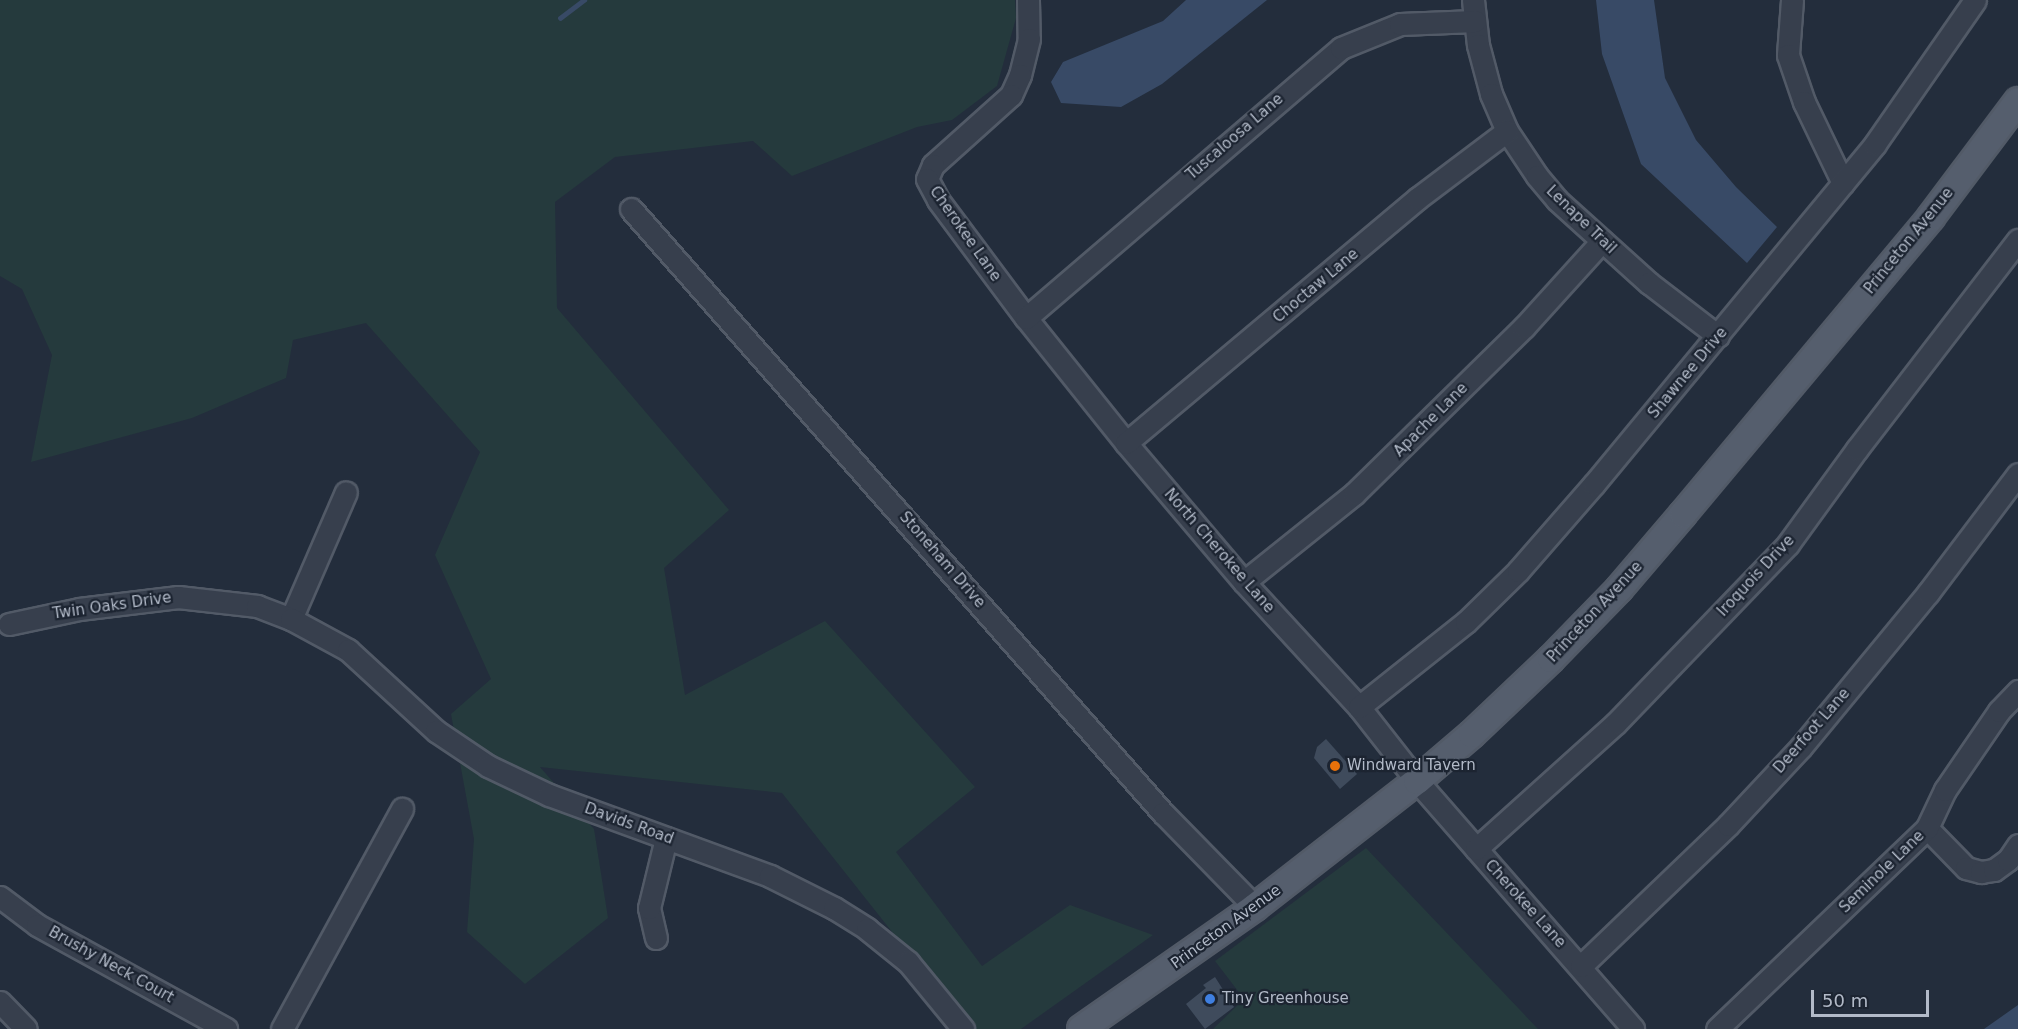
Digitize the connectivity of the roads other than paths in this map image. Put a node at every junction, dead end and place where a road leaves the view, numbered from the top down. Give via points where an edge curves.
1 (1028, 0) edge
2 (1792, 0) edge
3 (1975, 0) edge
4 (1474, 10) edge
5 (2018, 101) edge
6 (1507, 131) junction
7 (1844, 183) junction
8 (631, 209) dead end
9 (2018, 240) edge
10 (1602, 241) junction
11 (1026, 318) junction
12 (1718, 336) junction
13 (1126, 443) junction
14 (2018, 474) edge
15 (346, 492) dead end
16 (1244, 582) junction
17 (291, 619) junction
18 (9, 624) dead end
19 (2018, 691) edge
20 (1359, 707) junction
21 (1417, 781) junction
22 (402, 809) dead end
23 (1927, 828) junction
24 (666, 838) junction
25 (2018, 845) edge
26 (1476, 849) junction
27 (0, 897) edge
28 (1256, 907) junction
29 (656, 938) dead end
30 (1581, 966) junction
31 (0, 1002) edge
32 (26, 1029) edge
33 (226, 1029) edge
34 (282, 1029) edge
35 (963, 1029) edge
36 (1081, 1029) edge
37 (1633, 1029) edge
38 (1717, 1029) edge

1 - 11 street, Cherokee Lane via 1029,39 1011,95 933,165 927,179
2 - 7 street via 1788,56 1804,102
3 - 7 street, Shawnee Drive
4 - 6 street, Lenape Trail via 1478,45 1491,94
4 - 11 street, Tuscaloosa Lane via 1400,24 1341,48
5 - 21 main road, Princeton Avenue via 1931,217 1619,589 1551,659
6 - 10 street, Lenape Trail via 1557,200
6 - 13 street, Choctaw Lane via 1418,198
7 - 12 street, Shawnee Drive
8 - 28 street, Stoneham Drive via 1163,813
9 - 26 street, Iroquois Drive via 1863,439 1788,544 1616,723
10 - 12 street, Lenape Trail
10 - 16 street, Apache Lane via 1524,327 1355,493
11 - 13 street, North Cherokee Lane
12 - 20 street, Shawnee Drive via 1518,571 1466,622
13 - 16 street, North Cherokee Lane
14 - 30 street, Deerfoot Lane via 1928,593 1801,747 1728,825
15 - 17 street
16 - 20 street, North Cherokee Lane
17 - 18 street, Twin Oaks Drive via 257,606 178,597 79,609
17 - 24 street, Davids Road via 348,650 436,730 488,766 549,795
19 - 23 street, Seminole Lane via 1945,790
20 - 21 street, North Cherokee Lane
21 - 26 street, Cherokee Lane
21 - 28 main road, Princeton Avenue
22 - 34 street
23 - 25 street via 1966,868 1981,872 1994,870 2008,860
23 - 38 street, Seminole Lane
24 - 29 street via 649,908
24 - 35 street, Davids Road via 770,876 834,908 908,962
26 - 30 street, Cherokee Lane
27 - 33 street, Brushy Neck Court via 37,925
28 - 36 main road, Princeton Avenue
30 - 37 street, Cherokee Lane
31 - 32 street

